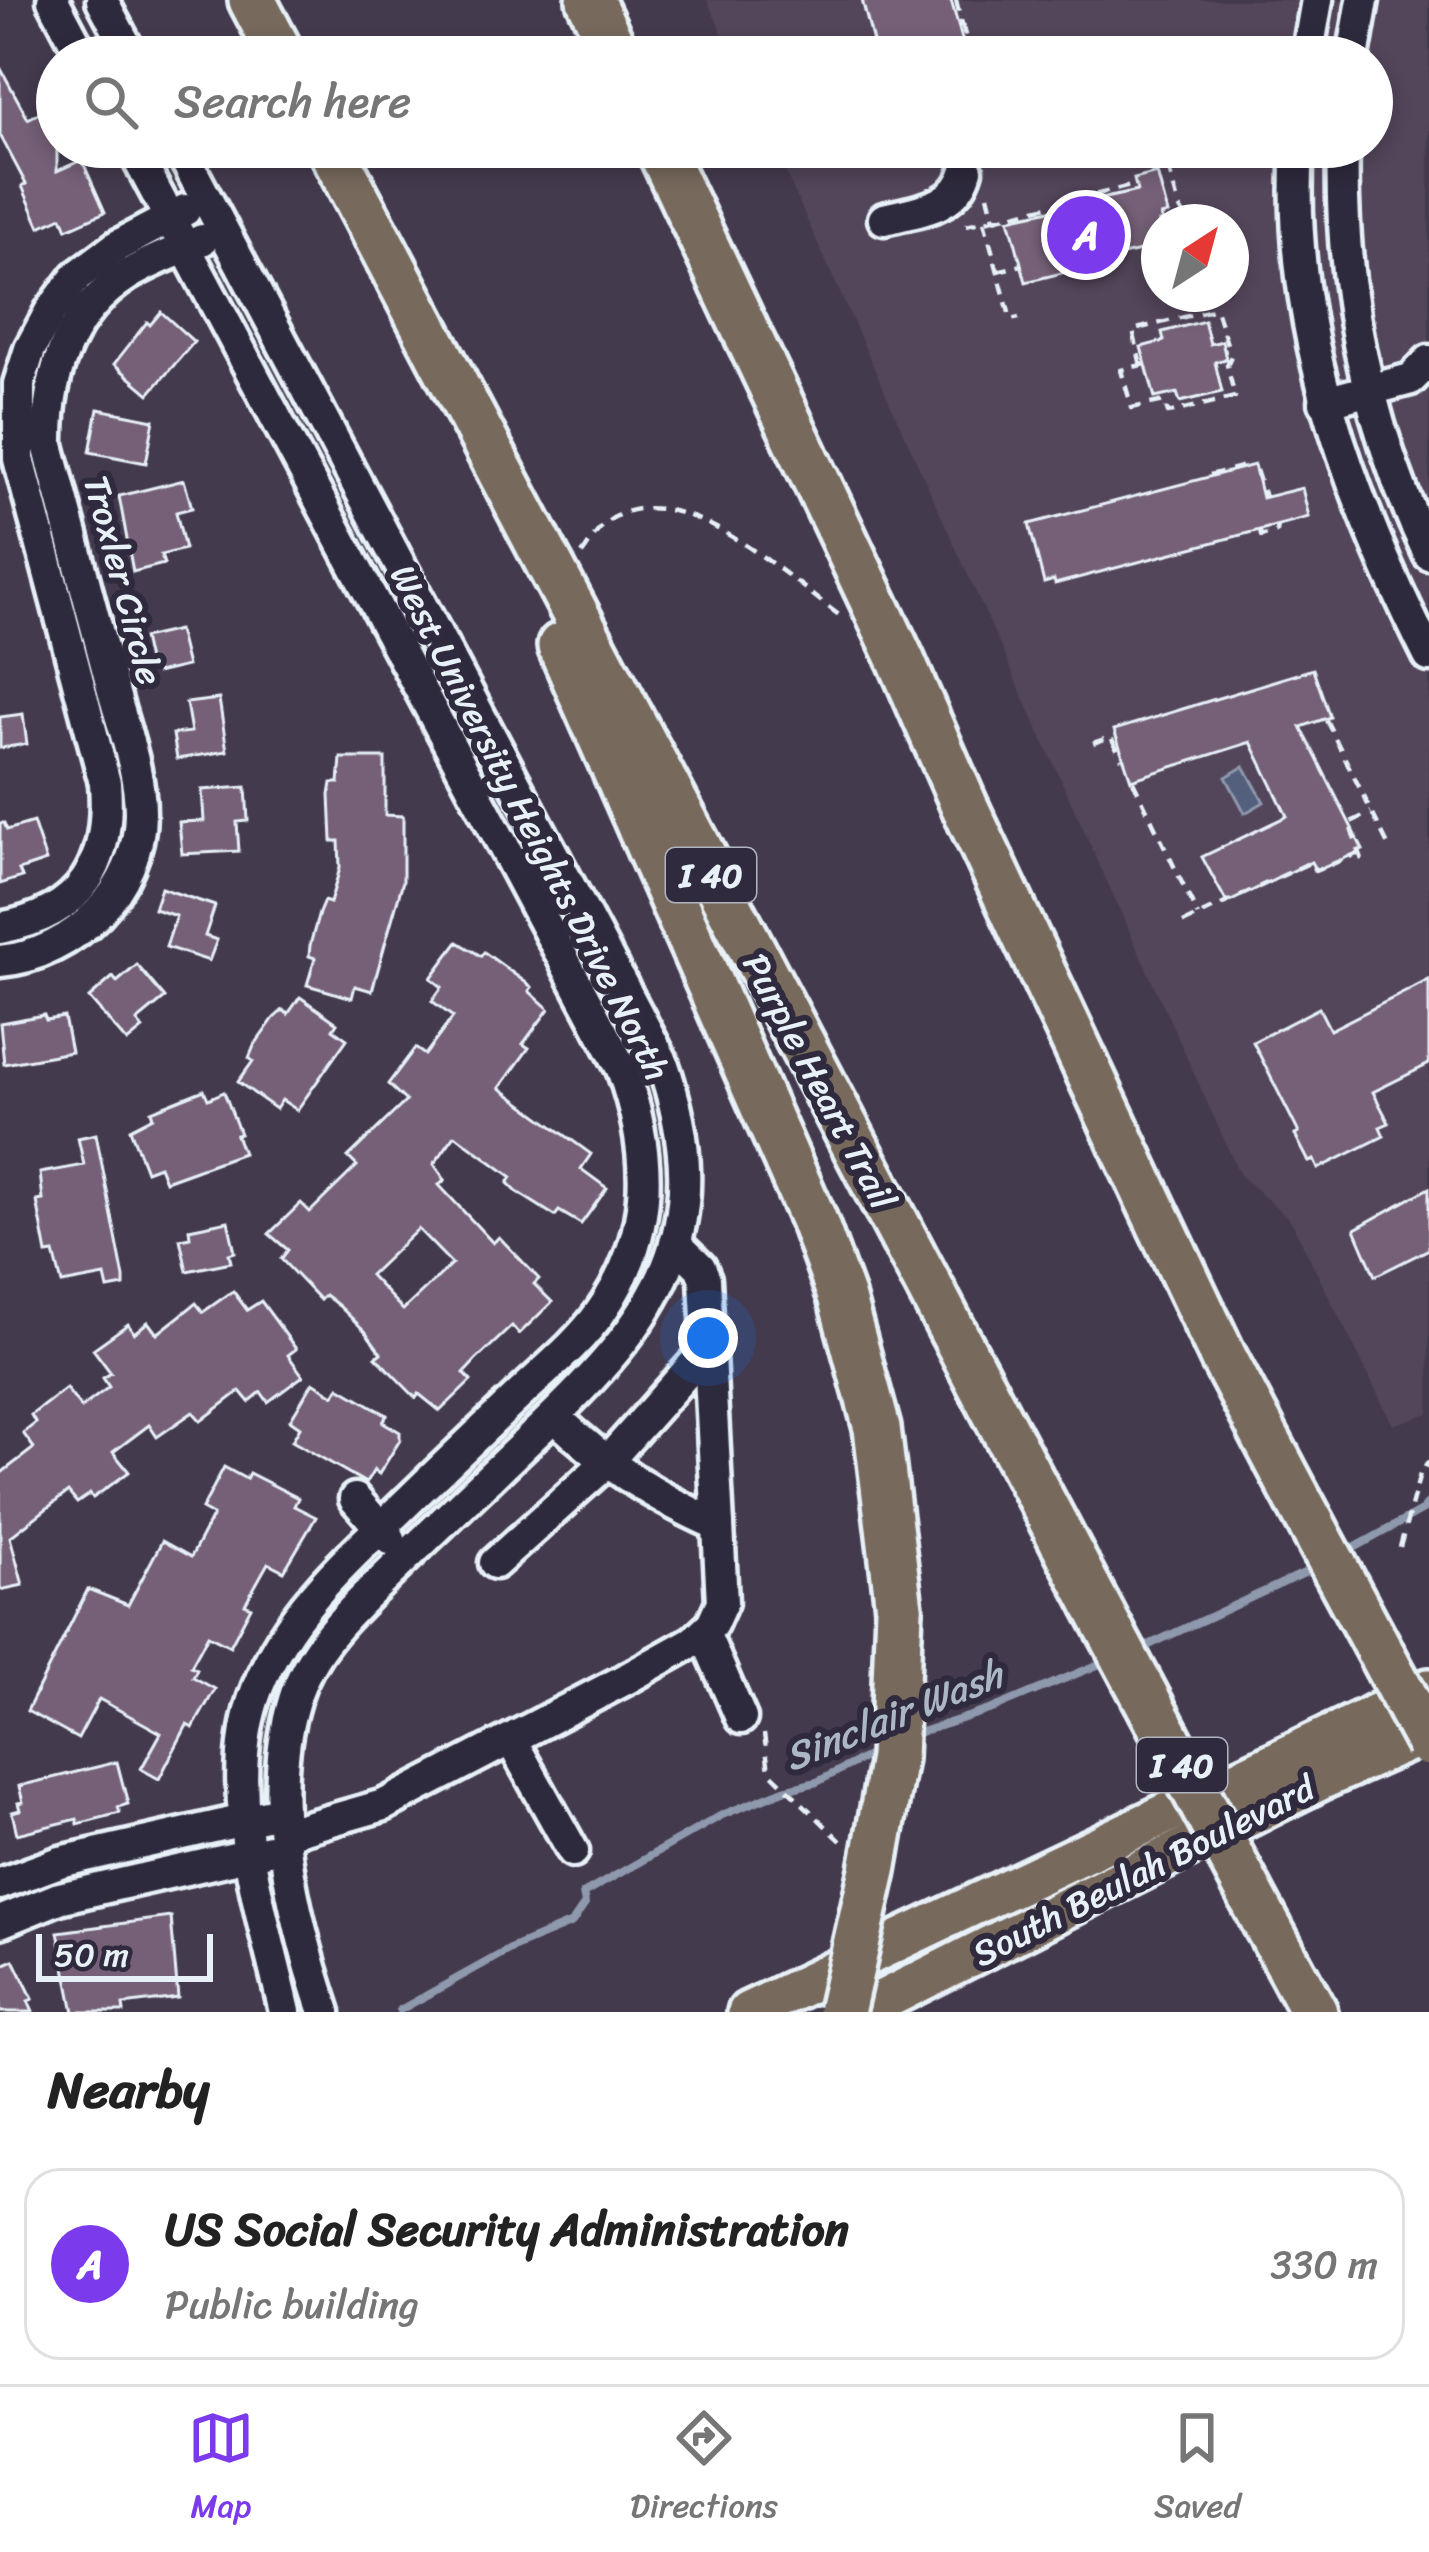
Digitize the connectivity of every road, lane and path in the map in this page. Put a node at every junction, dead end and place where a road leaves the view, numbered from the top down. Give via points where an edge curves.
1 (53, 0) edge
2 (102, 0) edge
3 (252, 0) edge
4 (590, 0) edge
5 (956, 0) edge
6 (1317, 0) edge
7 (1363, 0) edge
8 (72, 36) edge
9 (121, 36) edge
10 (271, 36) edge
11 (607, 36) edge
12 (964, 36) edge
13 (1310, 36) edge
14 (1356, 36) edge
15 (143, 168) edge
16 (190, 168) edge
17 (342, 168) edge
18 (669, 168) edge
19 (1168, 168) edge
20 (1299, 168) edge
21 (1342, 168) edge
22 (1170, 175) junction
23 (976, 177) joint
24 (1160, 177) dead end
25 (1135, 184) dead end
26 (207, 199) junction
27 (1181, 204) edge
28 (170, 218) junction
29 (884, 219) dead end
30 (994, 219) junction
31 (984, 221) junction
32 (966, 225) dead end
33 (222, 230) junction
34 (186, 248) junction
35 (1022, 265) dead end
36 (998, 271) junction
37 (405, 286) junction
38 (1019, 318) dead end
39 (1226, 350) joint
40 (1429, 362) edge
41 (1369, 392) junction
42 (1325, 402) junction
43 (1248, 465) dead end
44 (1256, 470) dead end
45 (1210, 475) dead end
46 (1265, 497) dead end
47 (1277, 526) dead end
48 (1260, 530) dead end
49 (1429, 554) edge
50 (560, 584) junction
51 (843, 617) dead end
52 (1429, 656) edge
53 (1327, 720) dead end
54 (1093, 743) dead end
55 (1122, 759) dead end
56 (1133, 781) dead end
57 (1371, 812) junction
58 (1388, 845) dead end
59 (1359, 853) junction
60 (1362, 860) dead end
61 (1317, 871) junction
62 (1321, 880) dead end
63 (1198, 916) junction
64 (1183, 923) dead end
65 (0, 928) edge
66 (0, 961) edge
67 (675, 1243) junction
68 (710, 1346) junction
69 (554, 1416) junction
70 (1429, 1461) edge
71 (605, 1464) junction
72 (355, 1499) dead end
73 (718, 1525) junction
74 (380, 1528) junction
75 (1400, 1547) dead end
76 (406, 1557) junction
77 (495, 1563) dead end
78 (704, 1633) junction
79 (1388, 1665) junction
80 (1429, 1689) edge
81 (741, 1718) joint
82 (1429, 1721) edge
83 (1429, 1732) edge
84 (511, 1740) junction
85 (1429, 1742) edge
86 (246, 1818) junction
87 (285, 1831) junction
88 (573, 1851) dead end
89 (853, 1853) dead end
90 (248, 1854) junction
91 (0, 1884) edge
92 (0, 1922) edge
93 (285, 2012) edge
94 (325, 2012) edge
95 (748, 2012) edge
96 (841, 2012) edge
97 (859, 2012) edge
98 (1314, 2012) edge

1 - 8 street
2 - 9 street
3 - 10 highway
4 - 11 highway
5 - 12 path
6 - 13 street
7 - 14 street
15 - 28 street, West University Heights Drive North
16 - 26 street, West University Heights Drive North
17 - 37 highway, Purple Heart Trail / I 40
18 - 79 highway, bridge via 1223,1357
19 - 22 path
20 - 42 street via 1302,264
21 - 41 street via 1348,287
22 - 24 path
22 - 27 path
23 - 29 street via 949,201
23 - 30 path
25 - 30 path
26 - 28 street, Troxler Circle
26 - 33 street, West University Heights Drive North
28 - 34 street, West University Heights Drive North
28 - 65 street, Troxler Circle via 77,277 40,330 19,384 19,459 105,783 107,818 101,854 73,896 25,924
30 - 31 path
31 - 32 path
31 - 36 path
33 - 34 street, Troxler Circle
33 - 67 street, West University Heights Drive North via 661,1060 684,1160
34 - 66 street, Troxler Circle via 125,276 94,302 56,364 47,404 48,445 132,757 135,844 91,922 53,947
34 - 74 street, West University Heights Drive North via 622,1070 640,1118 640,1225 602,1311
35 - 36 path
36 - 38 path via 1011,320
37 - 50 highway, Purple Heart Trail / I 40
37 - 96 highway, bridge via 813,1219 877,1428 899,1608 892,1758
39 - 39 path via 1216,309 1133,329 1143,365 1120,370 1132,408 1164,401 1168,413 1235,397
40 - 41 street via 1411,379
41 - 42 street
41 - 49 street
42 - 52 street via 1365,520
43 - 45 path
44 - 46 path
47 - 48 path via 1261,536
50 - 51 path via 605,524 635,508 676,509 726,533
50 - 98 highway, Purple Heart Trail / I 40, bridge
53 - 57 path
54 - 55 path via 1111,737
56 - 63 path
57 - 58 path
57 - 59 path via 1348,823
59 - 60 path
59 - 61 path
61 - 62 path
61 - 63 path via 1311,862
63 - 64 path
67 - 68 street via 705,1279
67 - 69 street, West University Heights Drive North via 632,1334
68 - 71 street
68 - 73 street
69 - 71 street
69 - 76 street, West University Heights Drive North
70 - 75 path
71 - 73 street
71 - 77 street
72 - 74 street
73 - 78 street via 722,1602
74 - 76 street
74 - 86 street, West University Heights Drive North via 322,1583 256,1691 243,1763
76 - 87 street, West University Heights Drive North via 312,1658 281,1762
78 - 81 street
78 - 84 street
79 - 82 highway, bridge
79 - 85 highway, bridge
80 - 95 main road, South Beulah Boulevard
81 - 89 path via 766,1737 770,1771
83 - 97 main road, South Beulah Boulevard
84 - 87 street via 384,1805
84 - 88 street
86 - 87 street
86 - 90 street, West University Heights Drive North
86 - 91 street
87 - 90 street
87 - 94 street, West University Heights Drive North
90 - 92 street via 59,1898
90 - 93 street, West University Heights Drive North

